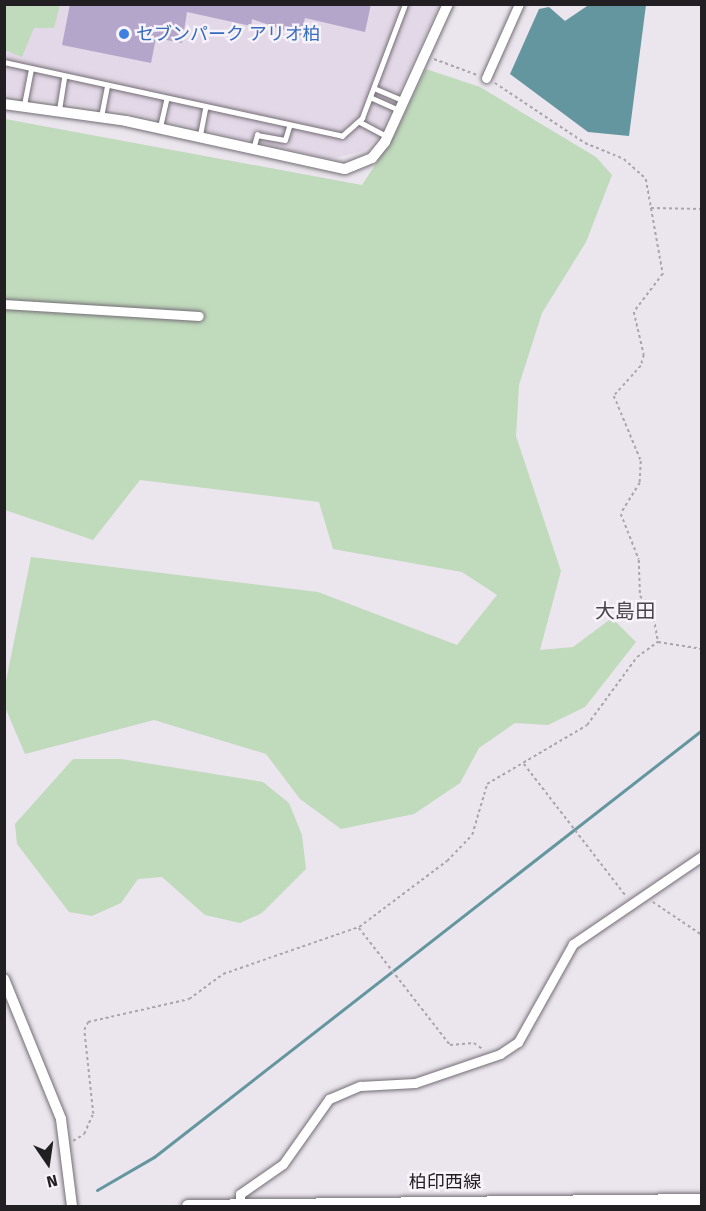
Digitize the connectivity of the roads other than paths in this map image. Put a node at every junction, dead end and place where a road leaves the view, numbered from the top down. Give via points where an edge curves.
1 (405, 4) edge
2 (448, 4) edge
3 (519, 4) edge
4 (4, 62) edge
5 (31, 70) junction
6 (64, 77) junction
7 (486, 78) road end
8 (107, 87) junction
9 (374, 88) junction
10 (370, 97) junction
11 (166, 100) junction
12 (4, 104) edge
13 (404, 106) junction
14 (23, 108) junction
15 (206, 108) junction
16 (58, 112) junction
17 (101, 117) junction
18 (360, 122) junction
19 (289, 127) junction
20 (160, 129) junction
21 (388, 137) junction
22 (199, 139) junction
23 (252, 152) junction
24 (4, 304) edge
25 (199, 316) dead end
26 (702, 856) edge
27 (4, 979) edge
28 (702, 1200) edge
29 (337, 1204) edge
30 (432, 1204) edge
31 (240, 1205) junction
32 (72, 1206) edge
33 (188, 1206) edge
34 (222, 1206) edge

1 - 9 lane
2 - 13 street
3 - 7 street
4 - 5 lane
5 - 6 lane
5 - 14 lane
6 - 8 lane
6 - 16 lane
8 - 11 lane
8 - 17 lane
9 - 10 lane
9 - 13 lane
10 - 13 lane
10 - 18 lane
11 - 15 lane
11 - 20 lane
12 - 14 street
13 - 21 street
14 - 16 street
15 - 19 lane
15 - 22 lane
16 - 17 street
17 - 20 street
18 - 19 lane via 342,136
18 - 21 lane
19 - 23 lane via 285,141 257,135
20 - 22 street
21 - 23 street via 372,158 345,169
22 - 23 street
24 - 25 street
26 - 31 street via 573,944 529,1029 490,1058 415,1083 360,1086 329,1099 283,1164 240,1194
27 - 32 street via 54,1097 66,1143
28 - 30 main road, 柏印西線
29 - 30 main road, 柏印西線
29 - 31 main road, 柏印西線
31 - 34 main road, 柏印西線
33 - 34 main road, 柏印西線

